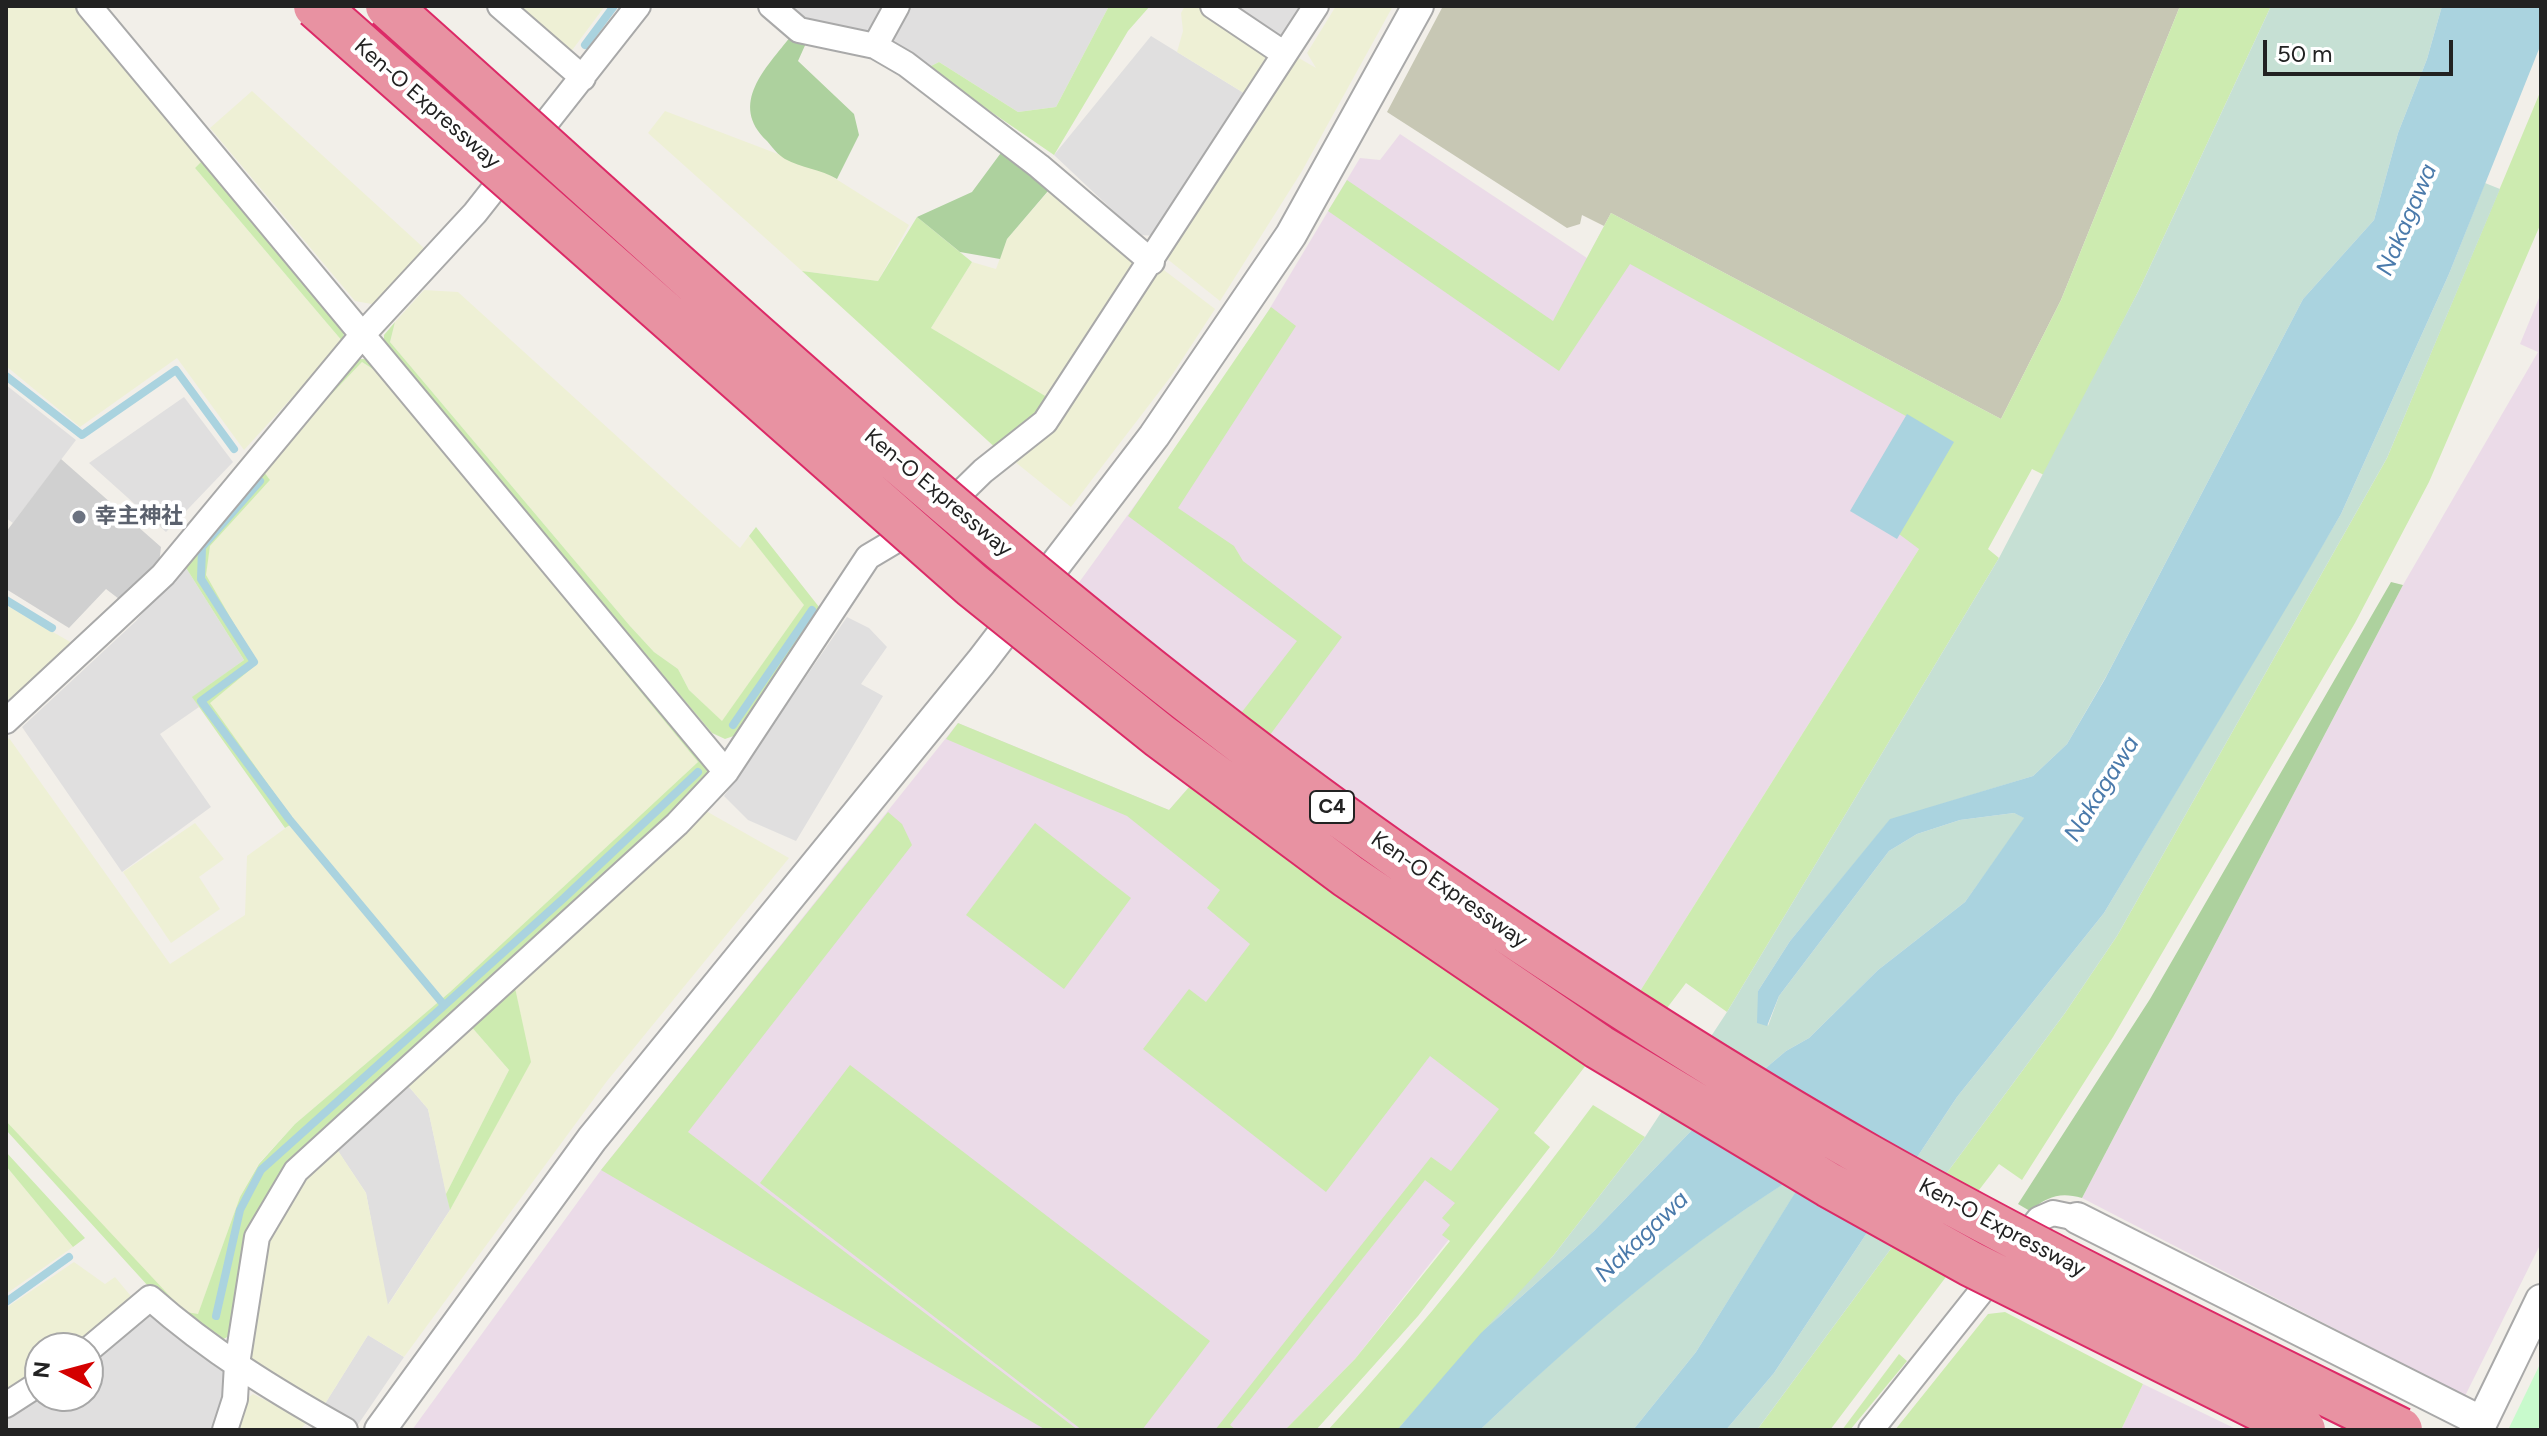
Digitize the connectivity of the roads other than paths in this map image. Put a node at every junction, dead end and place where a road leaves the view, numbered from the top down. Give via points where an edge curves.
1 (89, 6) edge
2 (316, 6) edge
3 (388, 6) edge
4 (500, 6) edge
5 (638, 6) edge
6 (771, 6) edge
7 (897, 6) edge
8 (1213, 6) edge
9 (1316, 6) edge
10 (1418, 6) edge
11 (875, 46) junction
12 (1283, 53) junction
13 (583, 78) junction
14 (1152, 262) junction
15 (364, 333) junction
16 (6, 721) edge
17 (726, 772) junction
18 (2077, 1218) joint
19 (2541, 1300) edge
20 (104, 1337) edge
21 (237, 1364) junction
22 (24, 1398) edge
23 (8, 1414) edge
24 (2480, 1426) edge
25 (225, 1430) edge
26 (345, 1430) edge
27 (380, 1430) edge
28 (1871, 1430) edge
29 (2303, 1430) edge
30 (2400, 1430) edge

1 - 15 street
2 - 29 highway, Ken-O Expressway / C4, bridge via 972,585 1160,736 1348,876 1599,1047 1829,1185 1971,1264
3 - 30 highway, Ken-O Expressway / C4, bridge via 997,545 1228,731 1412,866 1679,1043 1871,1158
4 - 13 street
5 - 13 street
6 - 11 street via 799,30
7 - 11 street
8 - 12 street
9 - 12 street
10 - 27 street via 1291,235 1154,436 981,662 592,1139
11 - 14 street via 1039,166
12 - 14 street
13 - 15 street via 475,213
14 - 17 street via 1045,422 937,516 868,557
15 - 16 street via 163,575
15 - 17 street
17 - 21 street via 677,824 296,1171 257,1237
18 - 24 street
18 - 28 street via 2053,1213 2039,1219
19 - 24 street
20 - 21 street via 150,1298 193,1336
21 - 25 street via 235,1399
21 - 26 street via 261,1384
22 - 23 street

